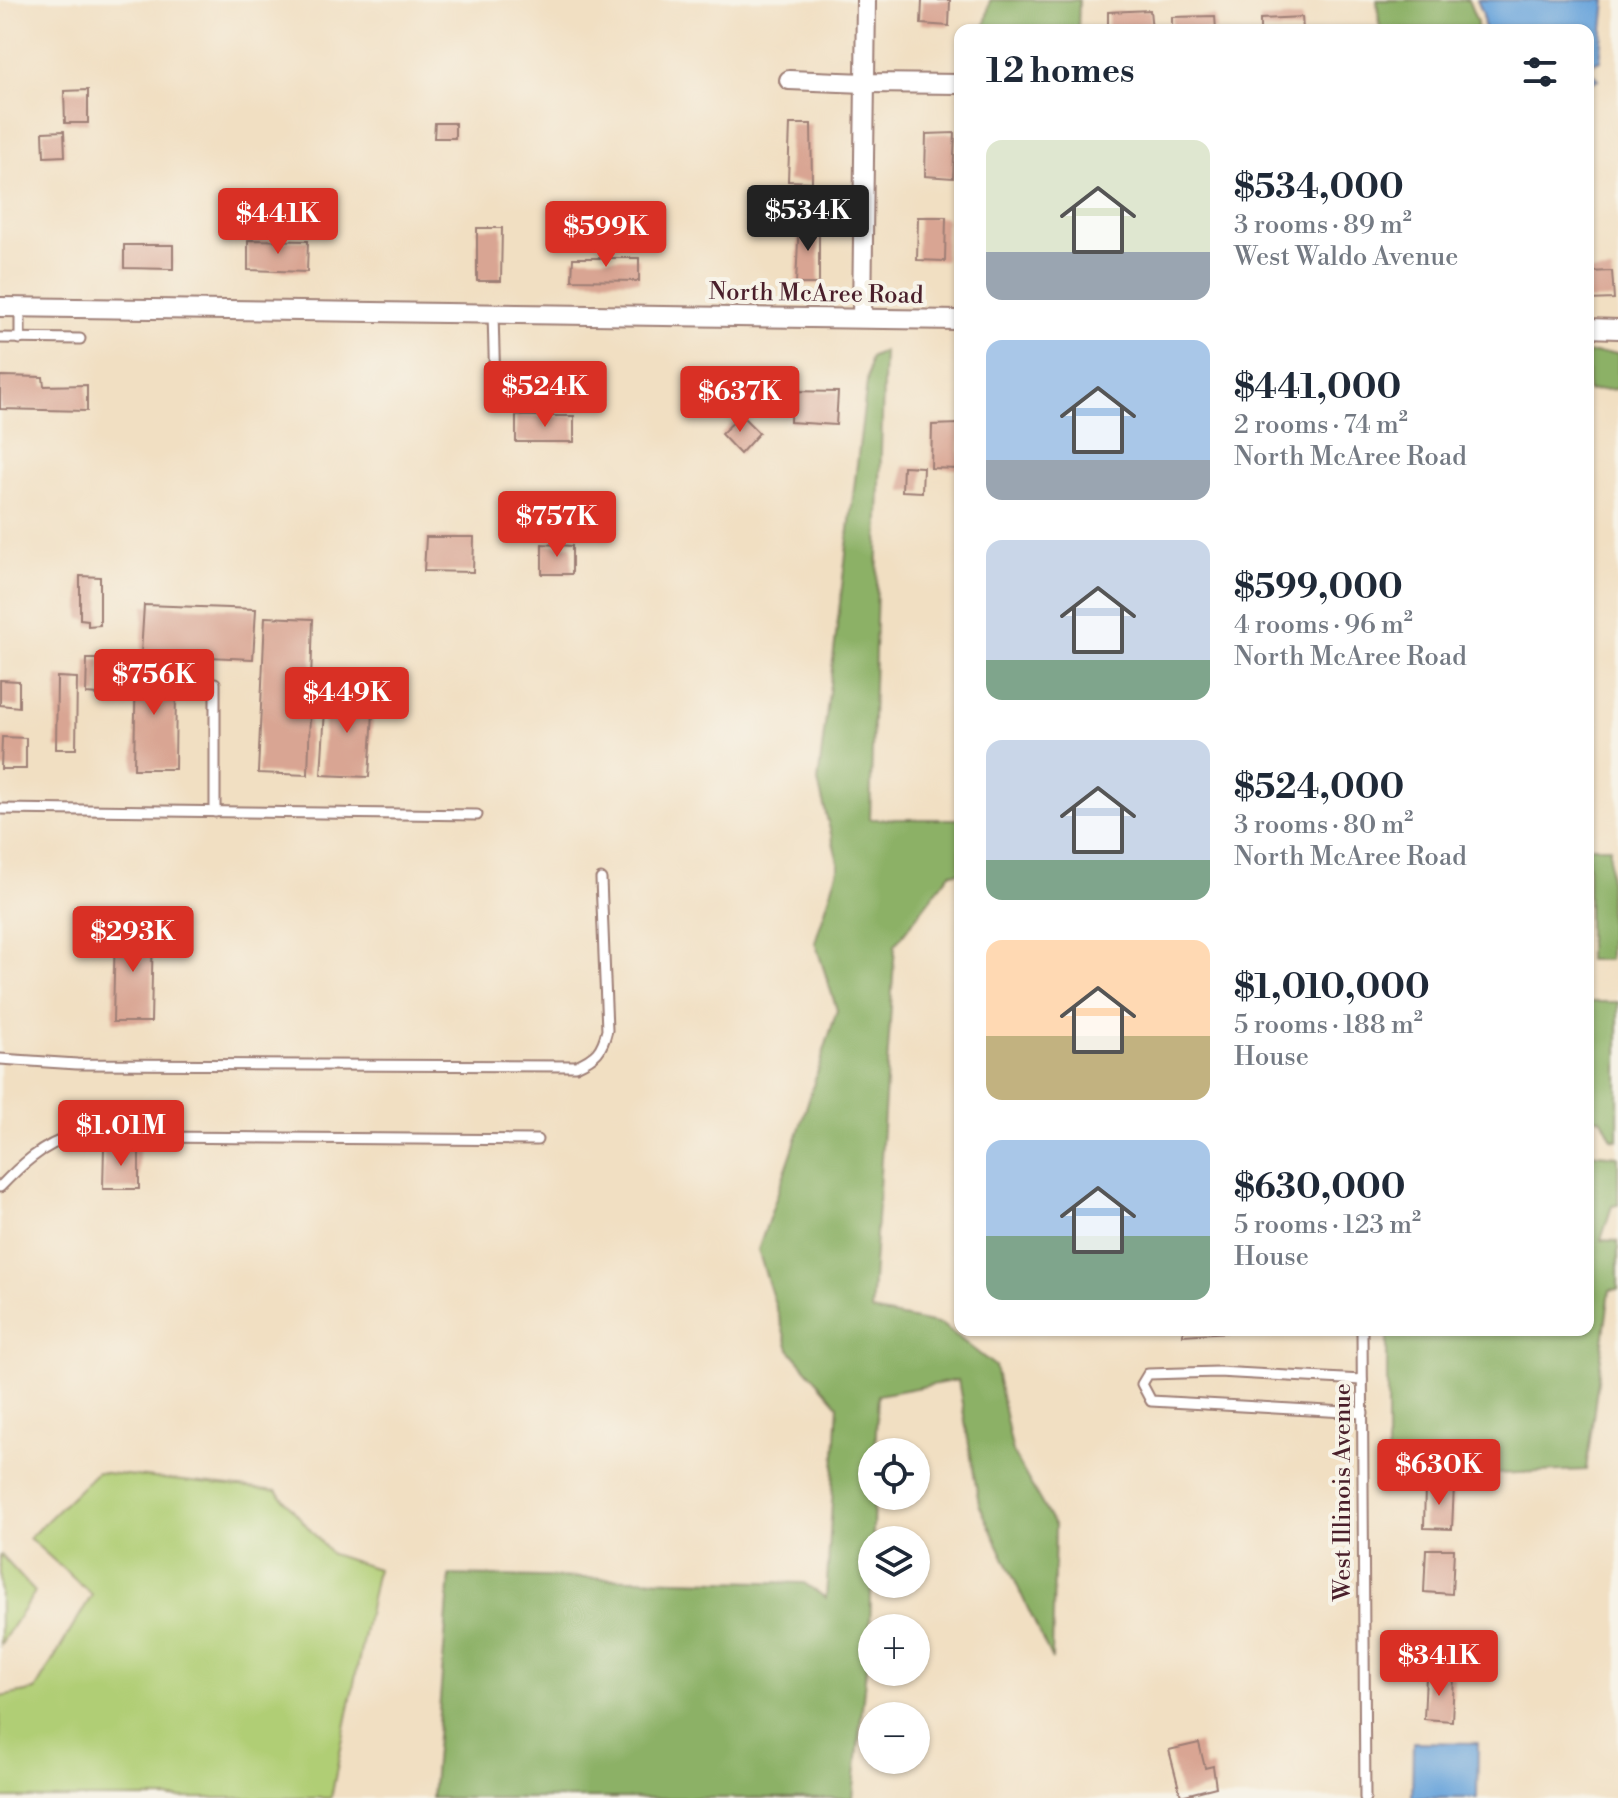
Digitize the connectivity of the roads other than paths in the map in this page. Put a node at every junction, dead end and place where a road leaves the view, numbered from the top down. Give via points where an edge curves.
1 (866, 0) edge
2 (789, 80) dead end
3 (865, 83) junction
4 (954, 84) edge
5 (0, 307) edge
6 (20, 308) junction
7 (493, 313) junction
8 (862, 318) junction
9 (954, 320) edge
10 (1594, 328) edge
11 (1618, 329) edge
12 (0, 338) edge
13 (20, 339) junction
14 (80, 339) dead end
15 (495, 389) dead end
16 (215, 683) dead end
17 (0, 809) edge
18 (215, 812) junction
19 (477, 815) dead end
20 (601, 879) dead end
21 (0, 1059) edge
22 (537, 1140) dead end
23 (0, 1187) edge
24 (1362, 1336) edge
25 (1362, 1380) junction
26 (1363, 1413) junction
27 (1365, 1798) edge

1 - 3 street
2 - 3 street
3 - 4 street
3 - 8 street
5 - 6 street, North McAree Road
6 - 7 street, North McAree Road
6 - 13 lane
7 - 8 street, North McAree Road
7 - 15 lane
8 - 9 street, North McAree Road
10 - 11 street
12 - 13 lane
13 - 14 lane
16 - 18 lane
17 - 18 lane
18 - 19 lane
20 - 21 lane via 607,1030 603,1047 576,1066 77,1064
22 - 23 lane via 100,1134 70,1137 41,1150
24 - 25 lane, West Illinois Avenue
25 - 26 lane, West Illinois Avenue
25 - 26 lane via 1218,1372 1148,1374 1142,1384 1151,1401
26 - 27 lane, West Illinois Avenue

